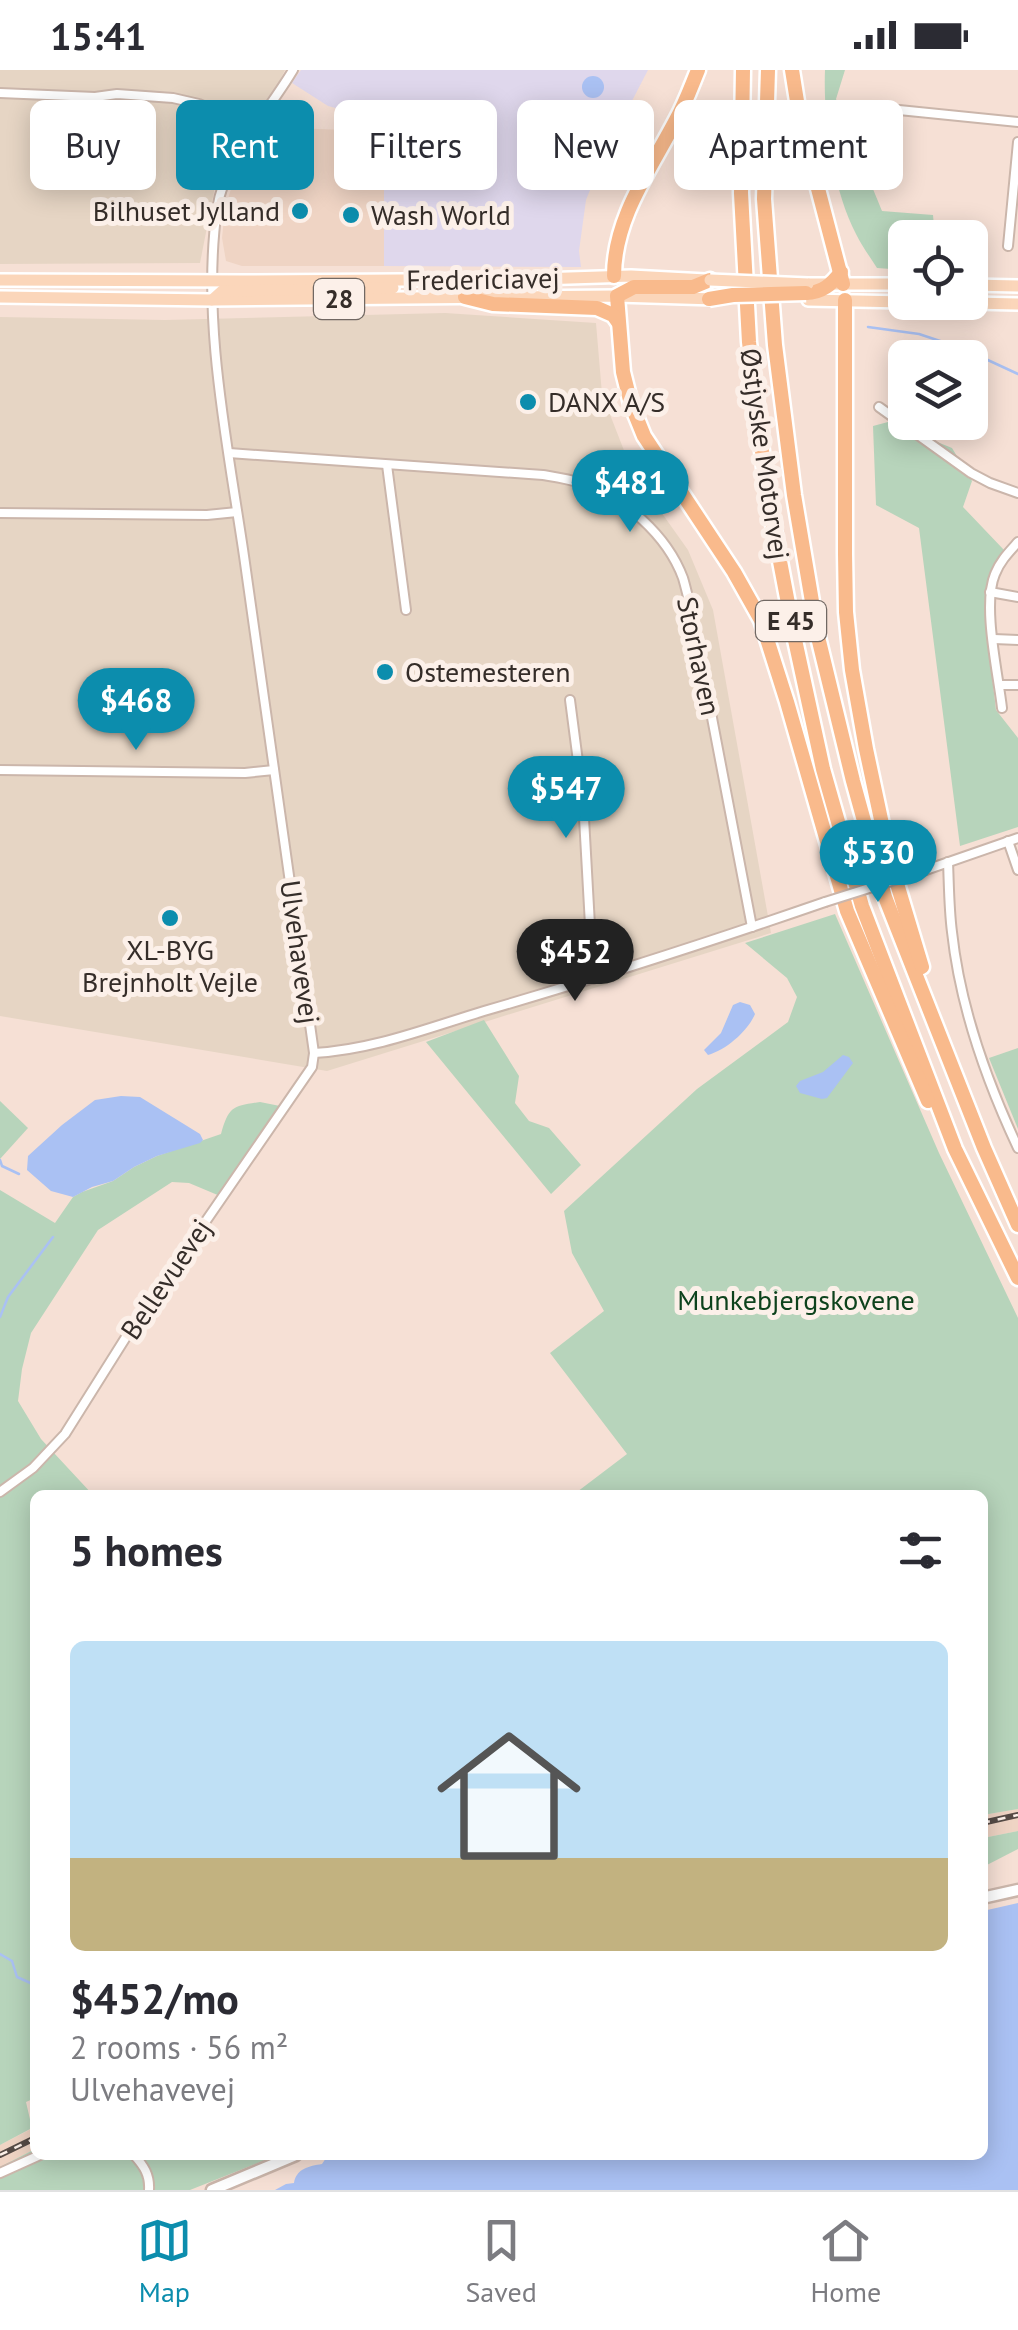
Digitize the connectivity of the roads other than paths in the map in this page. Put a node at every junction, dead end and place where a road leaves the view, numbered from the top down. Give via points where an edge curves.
1 (293, 70) edge
2 (698, 70) edge
3 (743, 70) edge
4 (768, 70) edge
5 (792, 70) edge
6 (0, 93) edge
7 (180, 100) edge
8 (273, 100) edge
9 (903, 110) edge
10 (1018, 122) edge
11 (1018, 142) edge
12 (222, 190) edge
13 (1008, 246) dead end
14 (614, 276) junction
15 (471, 279) junction
16 (0, 280) edge
17 (710, 280) junction
18 (839, 280) junction
19 (213, 281) junction
20 (888, 283) edge
21 (988, 285) edge
22 (1018, 286) edge
23 (807, 292) junction
24 (617, 296) junction
25 (465, 297) junction
26 (0, 298) edge
27 (59, 299) junction
28 (212, 300) junction
29 (709, 300) joint
30 (845, 300) junction
31 (888, 301) edge
32 (988, 303) edge
33 (1018, 304) edge
34 (618, 323) junction
35 (878, 408) dead end
36 (229, 453) junction
37 (387, 465) junction
38 (1018, 493) edge
39 (238, 512) junction
40 (0, 514) edge
41 (1018, 542) edge
42 (990, 592) junction
43 (1018, 597) edge
44 (406, 610) dead end
45 (994, 639) junction
46 (1018, 640) edge
47 (999, 685) junction
48 (1018, 685) edge
49 (570, 700) dead end
50 (1002, 708) dead end
51 (0, 770) edge
52 (274, 770) junction
53 (1013, 840) edge
54 (948, 862) junction
55 (1018, 870) edge
56 (752, 928) junction
57 (593, 979) junction
58 (943, 1045) junction
59 (314, 1053) junction
60 (955, 1148) junction
61 (1018, 1148) edge
62 (1018, 1225) edge
63 (1018, 1278) edge
64 (0, 1492) edge
65 (1018, 1890) edge
66 (988, 1897) edge
67 (30, 2160) edge
68 (139, 2160) edge
69 (284, 2160) edge
70 (0, 2174) edge
71 (148, 2190) edge
72 (212, 2190) edge

1 - 8 street, Ulvehavevej
2 - 14 highway via 629,206
3 - 60 highway, Østjyske Motorvej / E 45 via 749,342 794,640 862,906
4 - 58 highway, Østjyske Motorvej / E 45 via 764,199 774,345 818,637 885,897
5 - 18 highway
6 - 7 street
9 - 10 street
11 - 13 street
12 - 19 street, Ulvehavevej
14 - 15 main road, Fredericiavej / 28
14 - 17 main road, Fredericiavej / 28
14 - 24 main road
15 - 19 main road, Fredericiavej / 28
15 - 28 main road via 438,287 222,290
16 - 19 main road, Fredericiavej / 28
17 - 23 main road, Fredericiavej / 28, bridge
17 - 24 highway via 693,287 634,287
18 - 20 main road
18 - 23 highway
18 - 30 main road
19 - 27 main road via 203,292
19 - 28 street, Ulvehavevej
21 - 22 main road
23 - 29 highway, bridge
23 - 30 main road, Fredericiavej / 28
24 - 25 main road, Fredericiavej / 28
24 - 29 main road, Fredericiavej / 28
24 - 34 highway
25 - 28 main road, Fredericiavej / 28
25 - 34 highway via 596,308
26 - 27 main road, Fredericiavej / 28
27 - 28 main road, Fredericiavej / 28
28 - 36 street, Ulvehavevej
30 - 31 main road, Fredericiavej / 28
30 - 58 highway via 845,574 852,670 888,857
32 - 33 main road
34 - 60 highway via 623,372 644,436 760,620 847,912 942,1133
35 - 38 street via 971,472
36 - 37 street, Storhaven
36 - 39 street, Ulvehavevej
37 - 44 street
37 - 56 street, Storhaven via 580,482 626,506 666,546 691,608
39 - 40 street
39 - 52 street, Ulvehavevej
41 - 42 street
42 - 43 street
42 - 45 street
45 - 46 street
45 - 47 street
47 - 48 street
47 - 50 street
49 - 57 street
51 - 52 street
52 - 59 street, Ulvehavevej
53 - 54 street, Ulvehavevej
53 - 55 street
54 - 56 street, Ulvehavevej, bridge
54 - 61 street via 961,982 981,1059
56 - 57 street, Ulvehavevej
57 - 59 street, Ulvehavevej via 348,1051
58 - 62 highway, Østjyske Motorvej / E 45
59 - 64 street, Bellevuevej via 312,1067 65,1434
60 - 63 highway, Østjyske Motorvej / E 45
65 - 66 street
67 - 70 street
68 - 71 street
69 - 72 street

